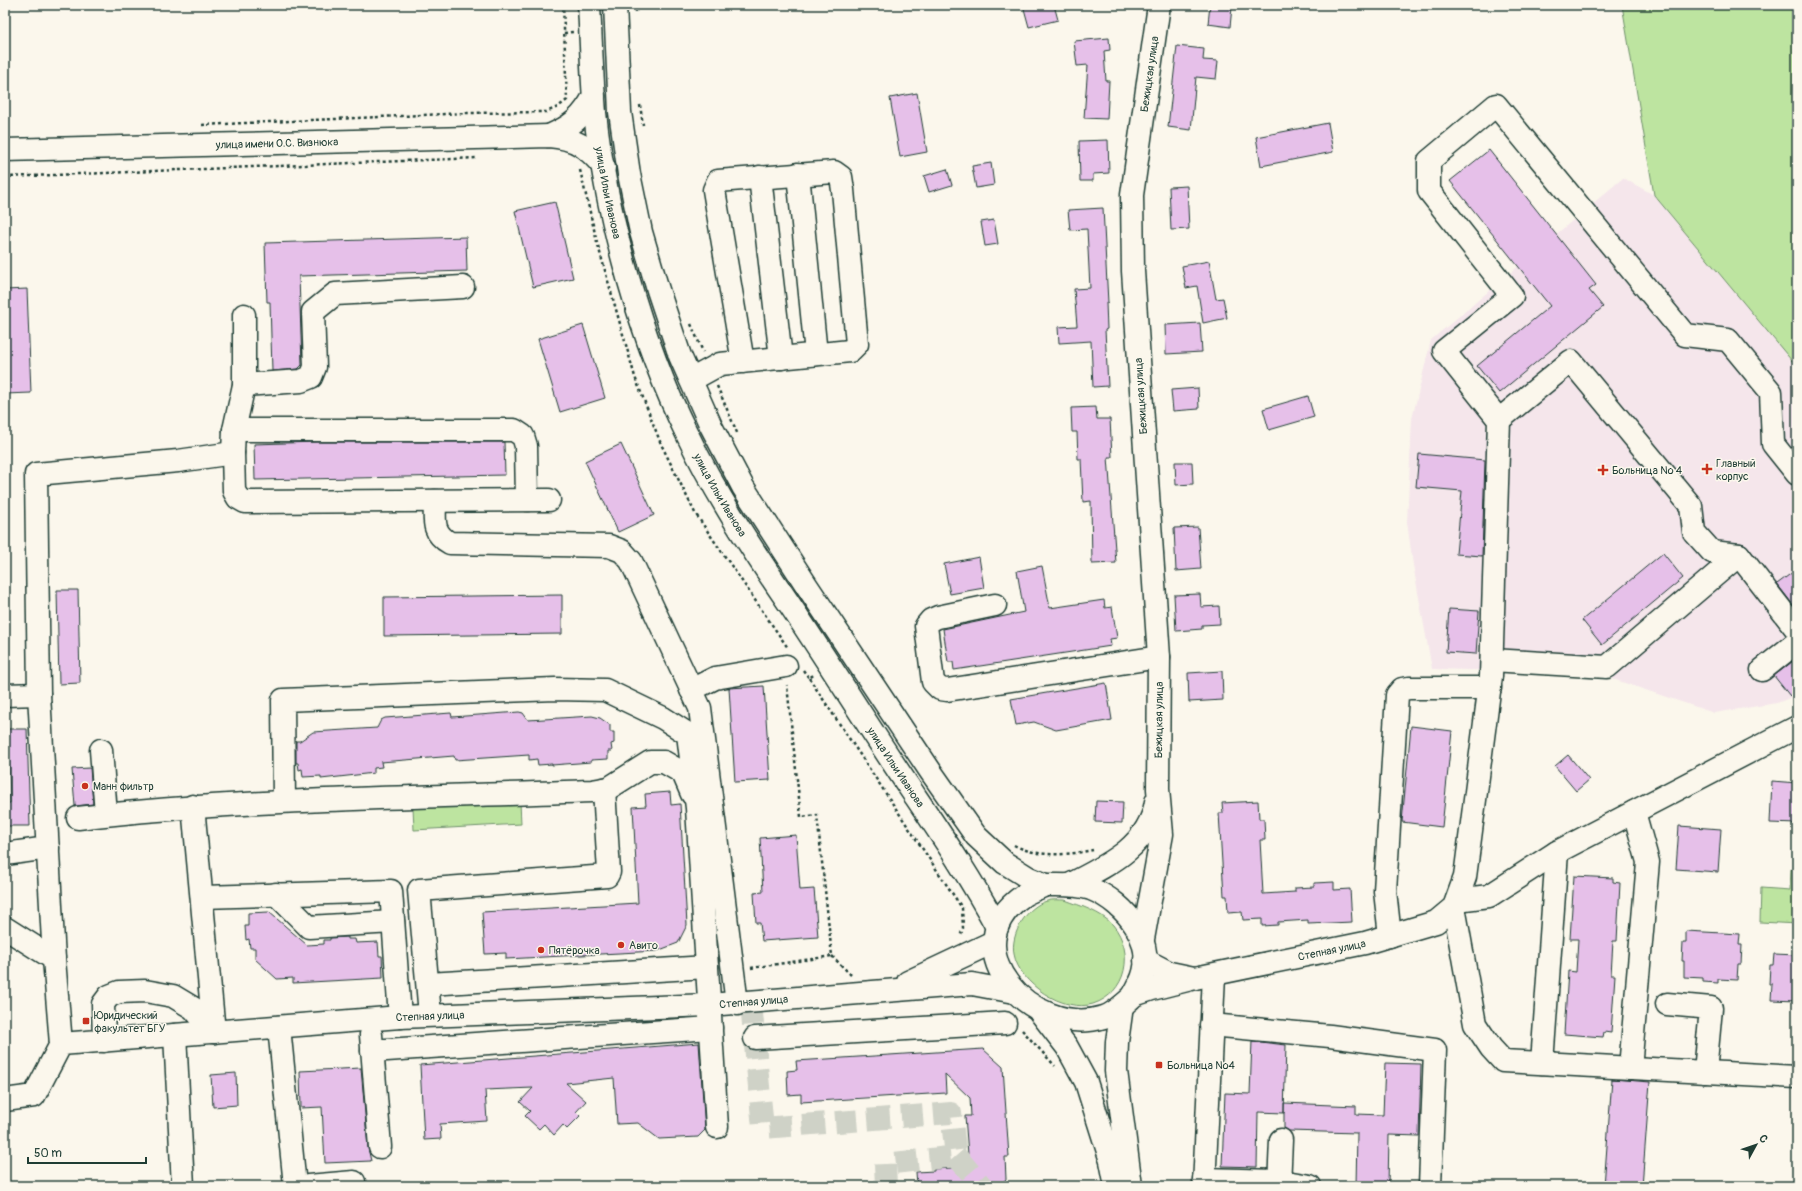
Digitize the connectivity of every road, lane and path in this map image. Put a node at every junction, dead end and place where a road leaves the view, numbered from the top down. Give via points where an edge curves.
1 (563, 5) edge
2 (589, 5) edge
3 (615, 5) edge
4 (1159, 5) edge
5 (591, 31) junction
6 (564, 33) junction
7 (594, 96) junction
8 (640, 98) dead end
9 (196, 125) dead end
10 (643, 128) dead end
11 (549, 136) junction
12 (5, 150) edge
13 (483, 158) dead end
14 (577, 167) dead end
15 (604, 167) junction
16 (798, 174) junction
17 (5, 177) edge
18 (760, 177) junction
19 (463, 287) dead end
20 (244, 315) dead end
21 (688, 318) dead end
22 (816, 354) junction
23 (781, 358) junction
24 (744, 362) junction
25 (710, 370) junction
26 (691, 380) junction
27 (244, 384) junction
28 (1499, 420) junction
29 (234, 430) junction
30 (739, 437) dead end
31 (233, 453) junction
32 (1797, 474) edge
33 (526, 500) junction
34 (549, 500) dead end
35 (435, 501) junction
36 (1739, 555) junction
37 (996, 605) dead end
38 (1797, 630) edge
39 (1797, 642) edge
40 (1159, 657) junction
41 (1492, 660) junction
42 (791, 665) junction
43 (829, 665) junction
44 (1762, 670) dead end
45 (809, 678) junction
46 (1490, 688) junction
47 (691, 690) junction
48 (39, 694) junction
49 (5, 695) edge
50 (1797, 727) edge
51 (101, 750) dead end
52 (604, 789) junction
53 (1158, 789) junction
54 (284, 801) junction
55 (193, 806) junction
56 (698, 808) junction
57 (1634, 812) junction
58 (106, 814) junction
59 (78, 818) dead end
60 (1008, 841) dead end
61 (48, 848) junction
62 (1097, 849) dead end
63 (1557, 852) junction
64 (5, 854) edge
65 (1069, 884) junction
66 (1046, 885) junction
67 (276, 894) junction
68 (202, 897) junction
69 (1455, 904) junction
70 (393, 922) junction
71 (5, 928) edge
72 (995, 934) junction
73 (1390, 936) junction
74 (959, 940) dead end
75 (1144, 949) junction
76 (832, 956) junction
77 (54, 958) junction
78 (707, 967) junction
79 (733, 970) junction
80 (859, 976) dead end
81 (1205, 976) junction
82 (428, 984) junction
83 (886, 991) junction
84 (1015, 992) junction
85 (1128, 1001) junction
86 (737, 1004) junction
87 (1667, 1004) dead end
88 (709, 1005) junction
89 (1040, 1012) junction
90 (430, 1016) junction
91 (400, 1017) junction
92 (370, 1020) junction
93 (1012, 1025) joint
94 (1212, 1025) junction
95 (279, 1027) junction
96 (711, 1028) junction
97 (214, 1032) junction
98 (175, 1035) junction
99 (755, 1038) dead end
100 (104, 1041) junction
101 (61, 1044) junction
102 (372, 1051) junction
103 (1542, 1063) junction
104 (1630, 1068) junction
105 (1058, 1071) dead end
106 (1705, 1072) junction
107 (1797, 1077) edge
108 (5, 1100) edge
109 (717, 1127) dead end
110 (1281, 1140) dead end
111 (380, 1147) dead end
112 (354, 1182) dead end
113 (1204, 1182) edge
114 (1279, 1184) edge
115 (183, 1186) edge
116 (295, 1186) edge
117 (308, 1186) edge
118 (1116, 1186) edge
119 (1131, 1186) edge
120 (1310, 1186) edge
121 (1430, 1186) edge

1 - 6 path
2 - 5 main road, улица Ильи Иванова
3 - 26 main road, улица Ильи Иванова via 620,112 629,174 658,290 680,356
4 - 40 main road, Бежицкая улица via 1132,195 1133,271
5 - 6 path
5 - 7 main road, улица Ильи Иванова
6 - 9 path via 567,100 546,112
7 - 11 main road via 588,109 577,121
7 - 15 main road, улица Ильи Иванова
8 - 10 path
11 - 12 main road, улица имени О.С. Визнюка
11 - 15 main road, улица имени О.С. Визнюка via 565,137 578,142
13 - 17 path
14 - 42 path via 581,172 597,242 635,377 661,444 694,512
15 - 43 main road, улица Ильи Иванова via 618,237 635,298 658,368 686,434 750,546
16 - 18 main road
16 - 22 main road
16 - 22 main road via 834,172 842,177 857,344 850,351
18 - 23 main road
18 - 24 main road via 718,181 714,190
19 - 27 main road via 335,294 313,312 315,367 311,377 301,381
20 - 27 main road
21 - 25 path
22 - 23 main road
23 - 24 main road
24 - 25 main road via 720,364
25 - 26 main road
25 - 30 path
26 - 66 main road, улица Ильи Иванова via 711,426 743,487 930,772 976,836 1005,863
27 - 29 main road
28 - 32 main road via 1444,352 1512,296 1429,191 1429,161 1496,106 1684,335 1728,340 1772,392 1773,444
28 - 36 main road via 1571,361 1691,506 1694,532 1712,552
28 - 41 main road
29 - 31 main road
29 - 33 main road via 514,430 523,436 526,446
31 - 35 main road via 234,491 238,498 245,502
31 - 48 main road via 178,461 36,474
33 - 34 main road
33 - 35 main road
35 - 47 main road via 436,529 442,539 450,543 609,546 622,551 631,561
36 - 38 main road
36 - 41 main road via 1607,667
37 - 40 main road via 938,617 926,626 933,682 940,689 947,690
39 - 44 main road
40 - 53 main road, Бежицкая улица
41 - 46 main road
42 - 45 path
42 - 47 main road via 715,678
42 - 76 path via 801,817 817,815
43 - 45 path
43 - 72 main road, улица Ильи Иванова via 954,853
45 - 74 path via 962,908 963,928
46 - 69 main road via 1465,877
46 - 73 main road via 1409,688 1402,689 1397,695 1385,891
47 - 79 main road via 700,708
48 - 49 main road
48 - 61 main road
50 - 57 main road
51 - 58 main road
52 - 54 main road
52 - 56 main road via 610,788 650,762 664,762 683,772
52 - 82 main road via 609,872 607,876 419,890
53 - 65 main road via 1154,814 1140,840 1123,855
53 - 75 main road via 1162,834
54 - 55 main road
54 - 56 main road via 283,700 555,689 605,690 663,718 688,734
55 - 58 main road
55 - 68 main road
56 - 78 main road
57 - 63 main road
57 - 104 main road via 1648,862
58 - 59 main road
60 - 62 path via 1019,847 1050,855 1075,854
61 - 64 main road
61 - 77 main road
63 - 69 main road via 1489,896
63 - 103 main road
65 - 66 main road
65 - 75 main road via 1090,889 1120,907 1133,922
66 - 72 main road via 1020,898 1002,918
67 - 68 main road
67 - 70 main road via 309,927
67 - 70 main road via 391,891
68 - 97 main road
69 - 73 main road, Степная улица via 1436,922
69 - 103 main road via 1475,1024 1503,1061
70 - 91 main road
71 - 77 main road
72 - 83 main road via 924,976
72 - 84 main road via 995,954 1000,970
73 - 81 main road, Степная улица
75 - 81 main road via 1170,973
75 - 85 main road via 1144,975
76 - 79 path
76 - 80 path via 851,975
77 - 101 main road
78 - 82 main road
78 - 88 main road
79 - 86 main road
81 - 85 main road, Степная улица via 1152,989
81 - 94 main road
82 - 90 main road
83 - 84 main road, Степная улица via 972,984
83 - 86 main road, Степная улица
84 - 89 main road
85 - 89 main road via 1104,1017 1081,1020 1062,1019
85 - 119 main road via 1117,1042 1116,1071
86 - 88 main road, Степная улица
87 - 106 main road via 1711,1008
88 - 90 main road, Степная улица
88 - 96 main road
89 - 118 main road via 1067,1047 1086,1082 1111,1161
90 - 91 main road, Степная улица
91 - 92 main road, Степная улица
92 - 95 main road, Степная улица
92 - 102 main road
93 - 99 main road
93 - 105 path via 1034,1041
94 - 113 main road
94 - 121 main road via 1330,1036 1434,1050
95 - 97 main road, Степная улица
95 - 116 main road
96 - 102 main road
96 - 109 main road
97 - 98 main road, Степная улица
97 - 100 main road via 193,1008 172,996 145,991 119,992 109,996 103,1004
98 - 100 main road, Степная улица
98 - 115 main road
100 - 101 main road, Степная улица
101 - 108 main road via 34,1096
102 - 111 main road
103 - 104 main road
104 - 106 main road
106 - 107 main road
110 - 114 main road
112 - 117 main road
113 - 114 main road
114 - 120 main road

